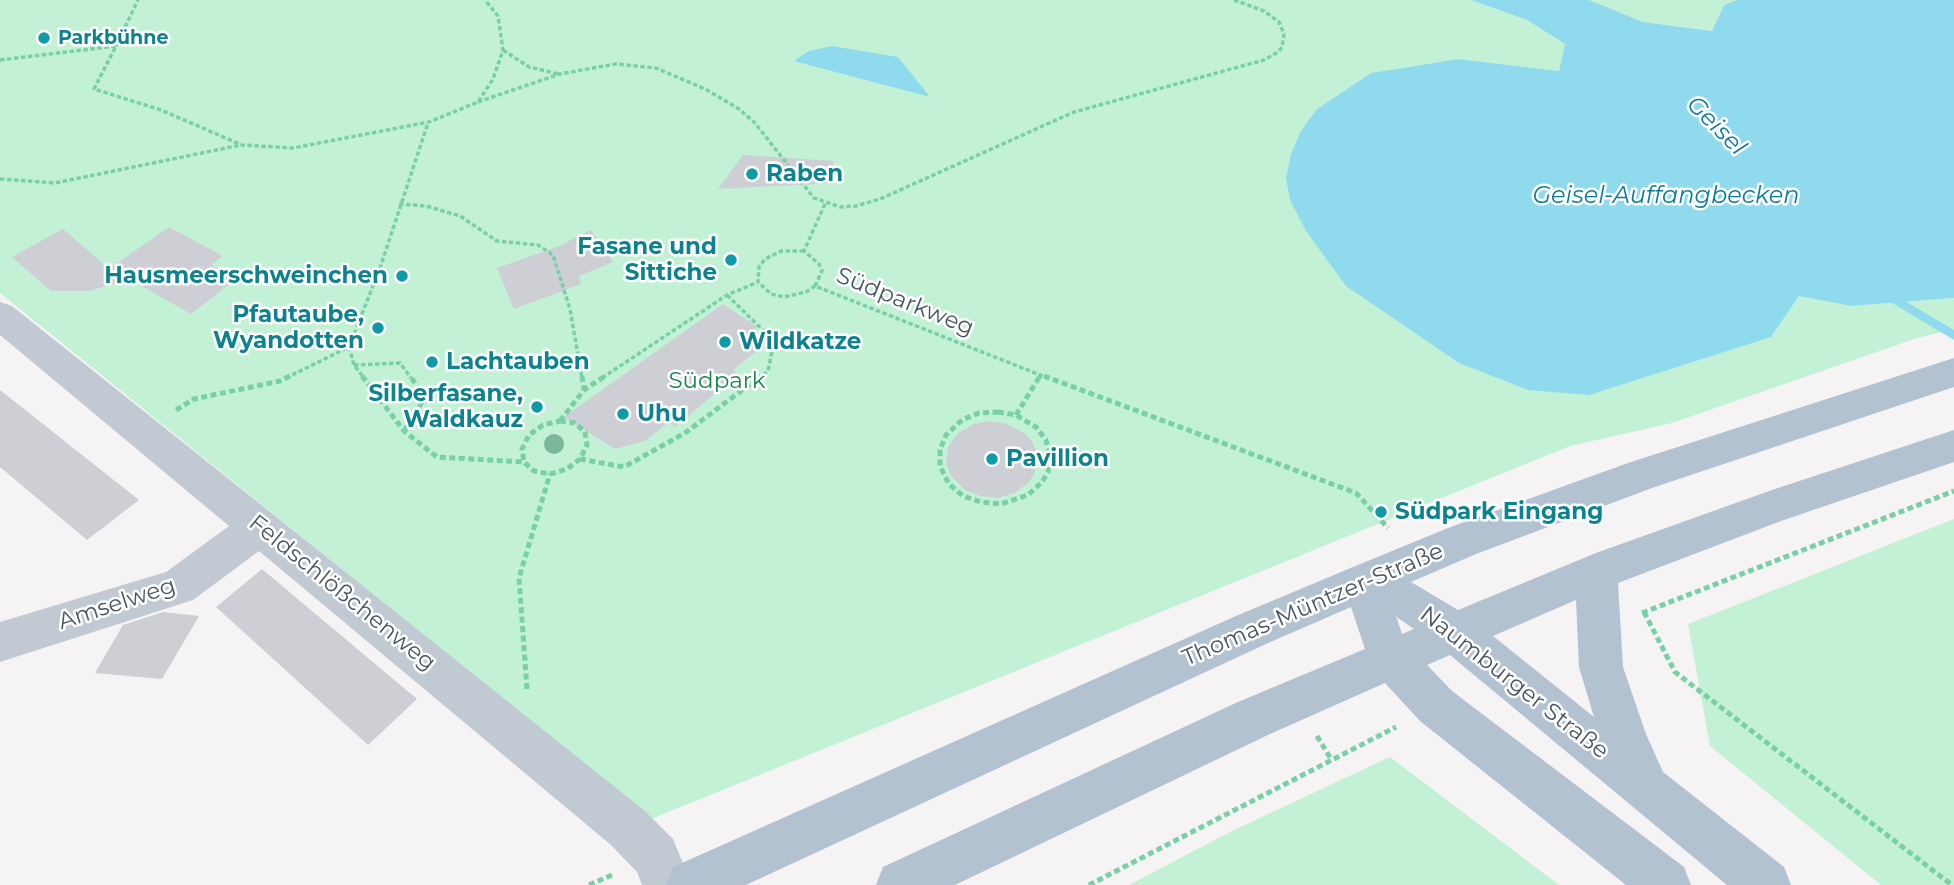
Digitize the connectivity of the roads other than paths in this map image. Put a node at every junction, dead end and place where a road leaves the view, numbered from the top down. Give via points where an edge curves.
1 (0, 315) edge
2 (1954, 372) edge
3 (1954, 446) edge
4 (261, 526) junction
5 (1596, 572) junction
6 (1368, 580) junction
7 (1455, 632) junction
8 (0, 642) edge
9 (1391, 658) junction
10 (1647, 789) junction
11 (667, 885) edge
12 (691, 885) edge
13 (901, 885) edge
14 (1666, 885) edge
15 (1766, 885) edge

1 - 4 street, Feldschlößchenweg
2 - 6 main road, Thomas-Müntzer-Straße via 1642,475
3 - 5 main road
4 - 8 street, Amselweg via 178,587
4 - 11 street, Feldschlößchenweg via 628,828 656,856
5 - 7 main road
5 - 10 main road via 1601,667 1625,742
6 - 7 main road, Naumburger Straße
6 - 9 main road via 1375,620
6 - 12 main road, Thomas-Müntzer-Straße
7 - 9 main road
7 - 10 main road, Naumburger Straße
9 - 13 main road
9 - 14 main road via 1436,706
10 - 15 main road, Naumburger Straße

